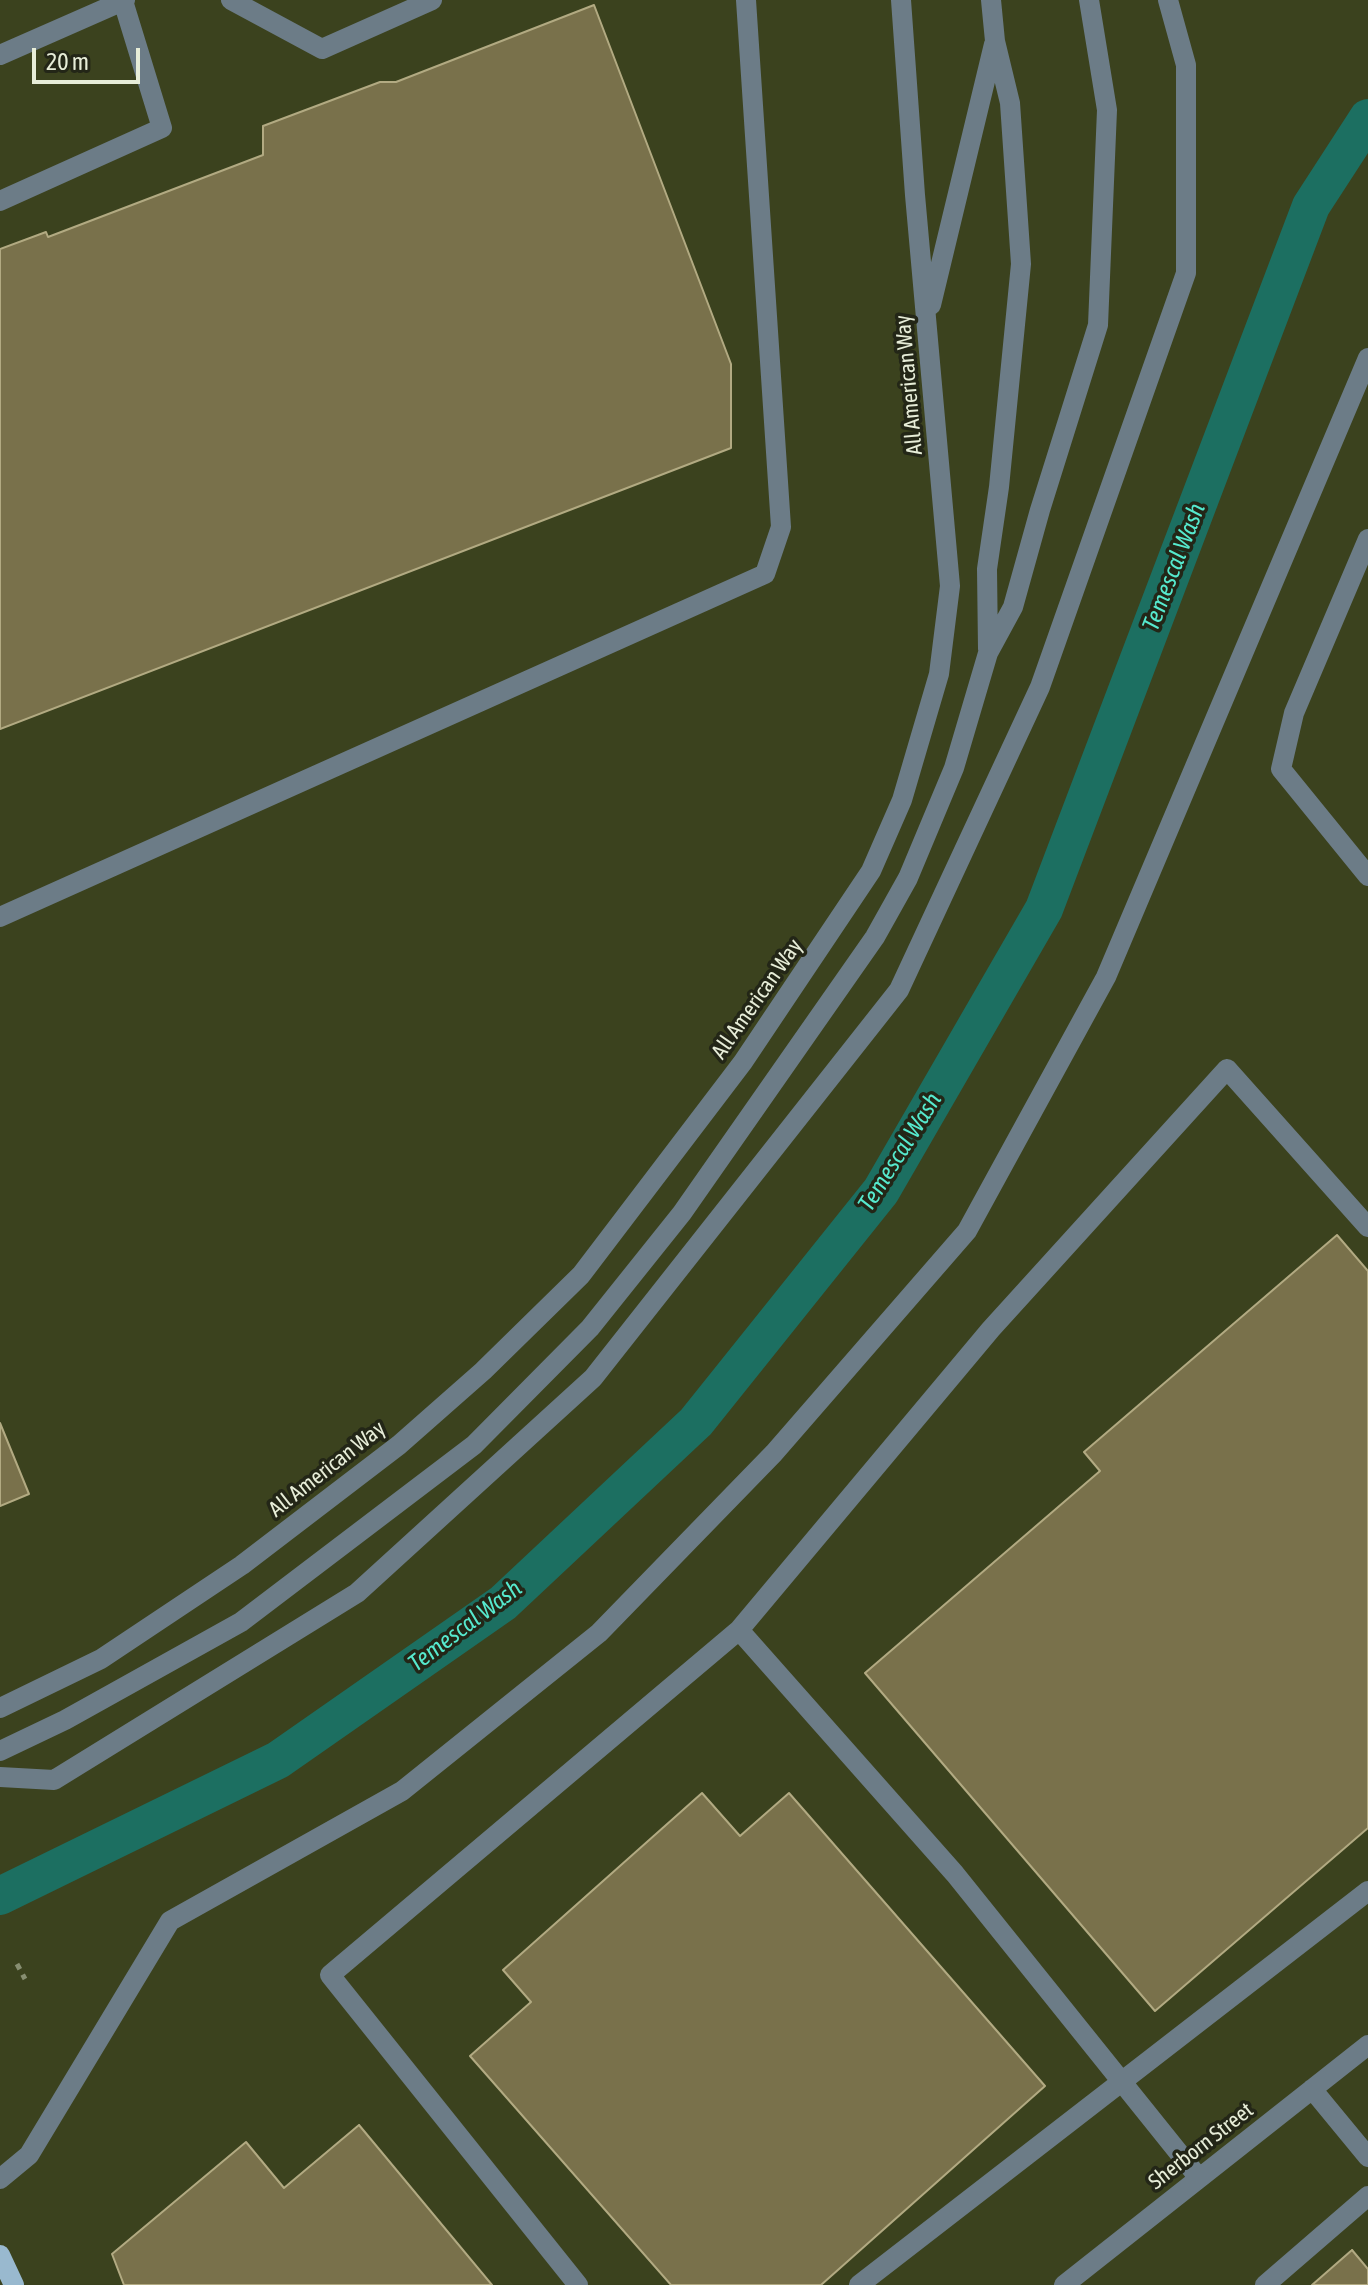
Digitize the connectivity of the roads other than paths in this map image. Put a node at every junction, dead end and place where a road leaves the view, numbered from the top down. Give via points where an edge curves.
1 (231, 0) edge
2 (432, 0) edge
3 (746, 0) edge
4 (901, 0) edge
5 (991, 0) edge
6 (1089, 0) edge
7 (1168, 0) edge
8 (124, 1) edge
9 (995, 41) junction
10 (0, 55) edge
11 (0, 201) edge
12 (927, 320) junction
13 (1368, 358) edge
14 (1368, 539) edge
15 (988, 653) junction
16 (1368, 876) edge
17 (0, 917) edge
18 (1368, 1227) edge
19 (739, 1630) junction
20 (0, 1708) edge
21 (0, 1751) edge
22 (0, 1777) edge
23 (1368, 1891) edge
24 (1368, 2045) edge
25 (1122, 2082) junction
26 (1312, 2089) junction
27 (1368, 2157) edge
28 (1199, 2178) junction
29 (0, 2179) edge
30 (1368, 2196) edge
31 (0, 2255) edge
32 (14, 2285) edge
33 (578, 2285) edge
34 (859, 2285) edge
35 (1064, 2285) edge
36 (1265, 2285) edge

1 - 2 street via 322,49
3 - 17 street via 781,527 765,574
4 - 12 street, All American Way
5 - 9 street
6 - 15 street via 1107,110 1098,325 1013,607
7 - 22 street via 1186,65 1186,273 1040,687 899,990 593,1378 357,1593 54,1780
8 - 10 street
8 - 11 street via 162,128
9 - 12 street
9 - 15 street via 1010,103 1021,264 987,569
12 - 20 street, All American Way via 950,586 939,674 902,800 871,871 830,934 743,1062 581,1275 483,1371 399,1445 242,1565 101,1659
13 - 29 street via 1106,977 967,1231 774,1453 599,1633 402,1791 170,1921 29,2155
14 - 16 street via 1294,713 1281,769
15 - 21 street via 954,768 908,878 875,937 682,1213 590,1328 474,1445 241,1622
18 - 19 street via 1227,1069 991,1329
19 - 25 street via 955,1874
19 - 33 street via 330,1975
23 - 25 street
24 - 26 street, Sherborn Street
25 - 28 street
25 - 34 street
26 - 27 street
26 - 28 street, Sherborn Street
28 - 35 street, Sherborn Street
30 - 36 street
31 - 32 main road

